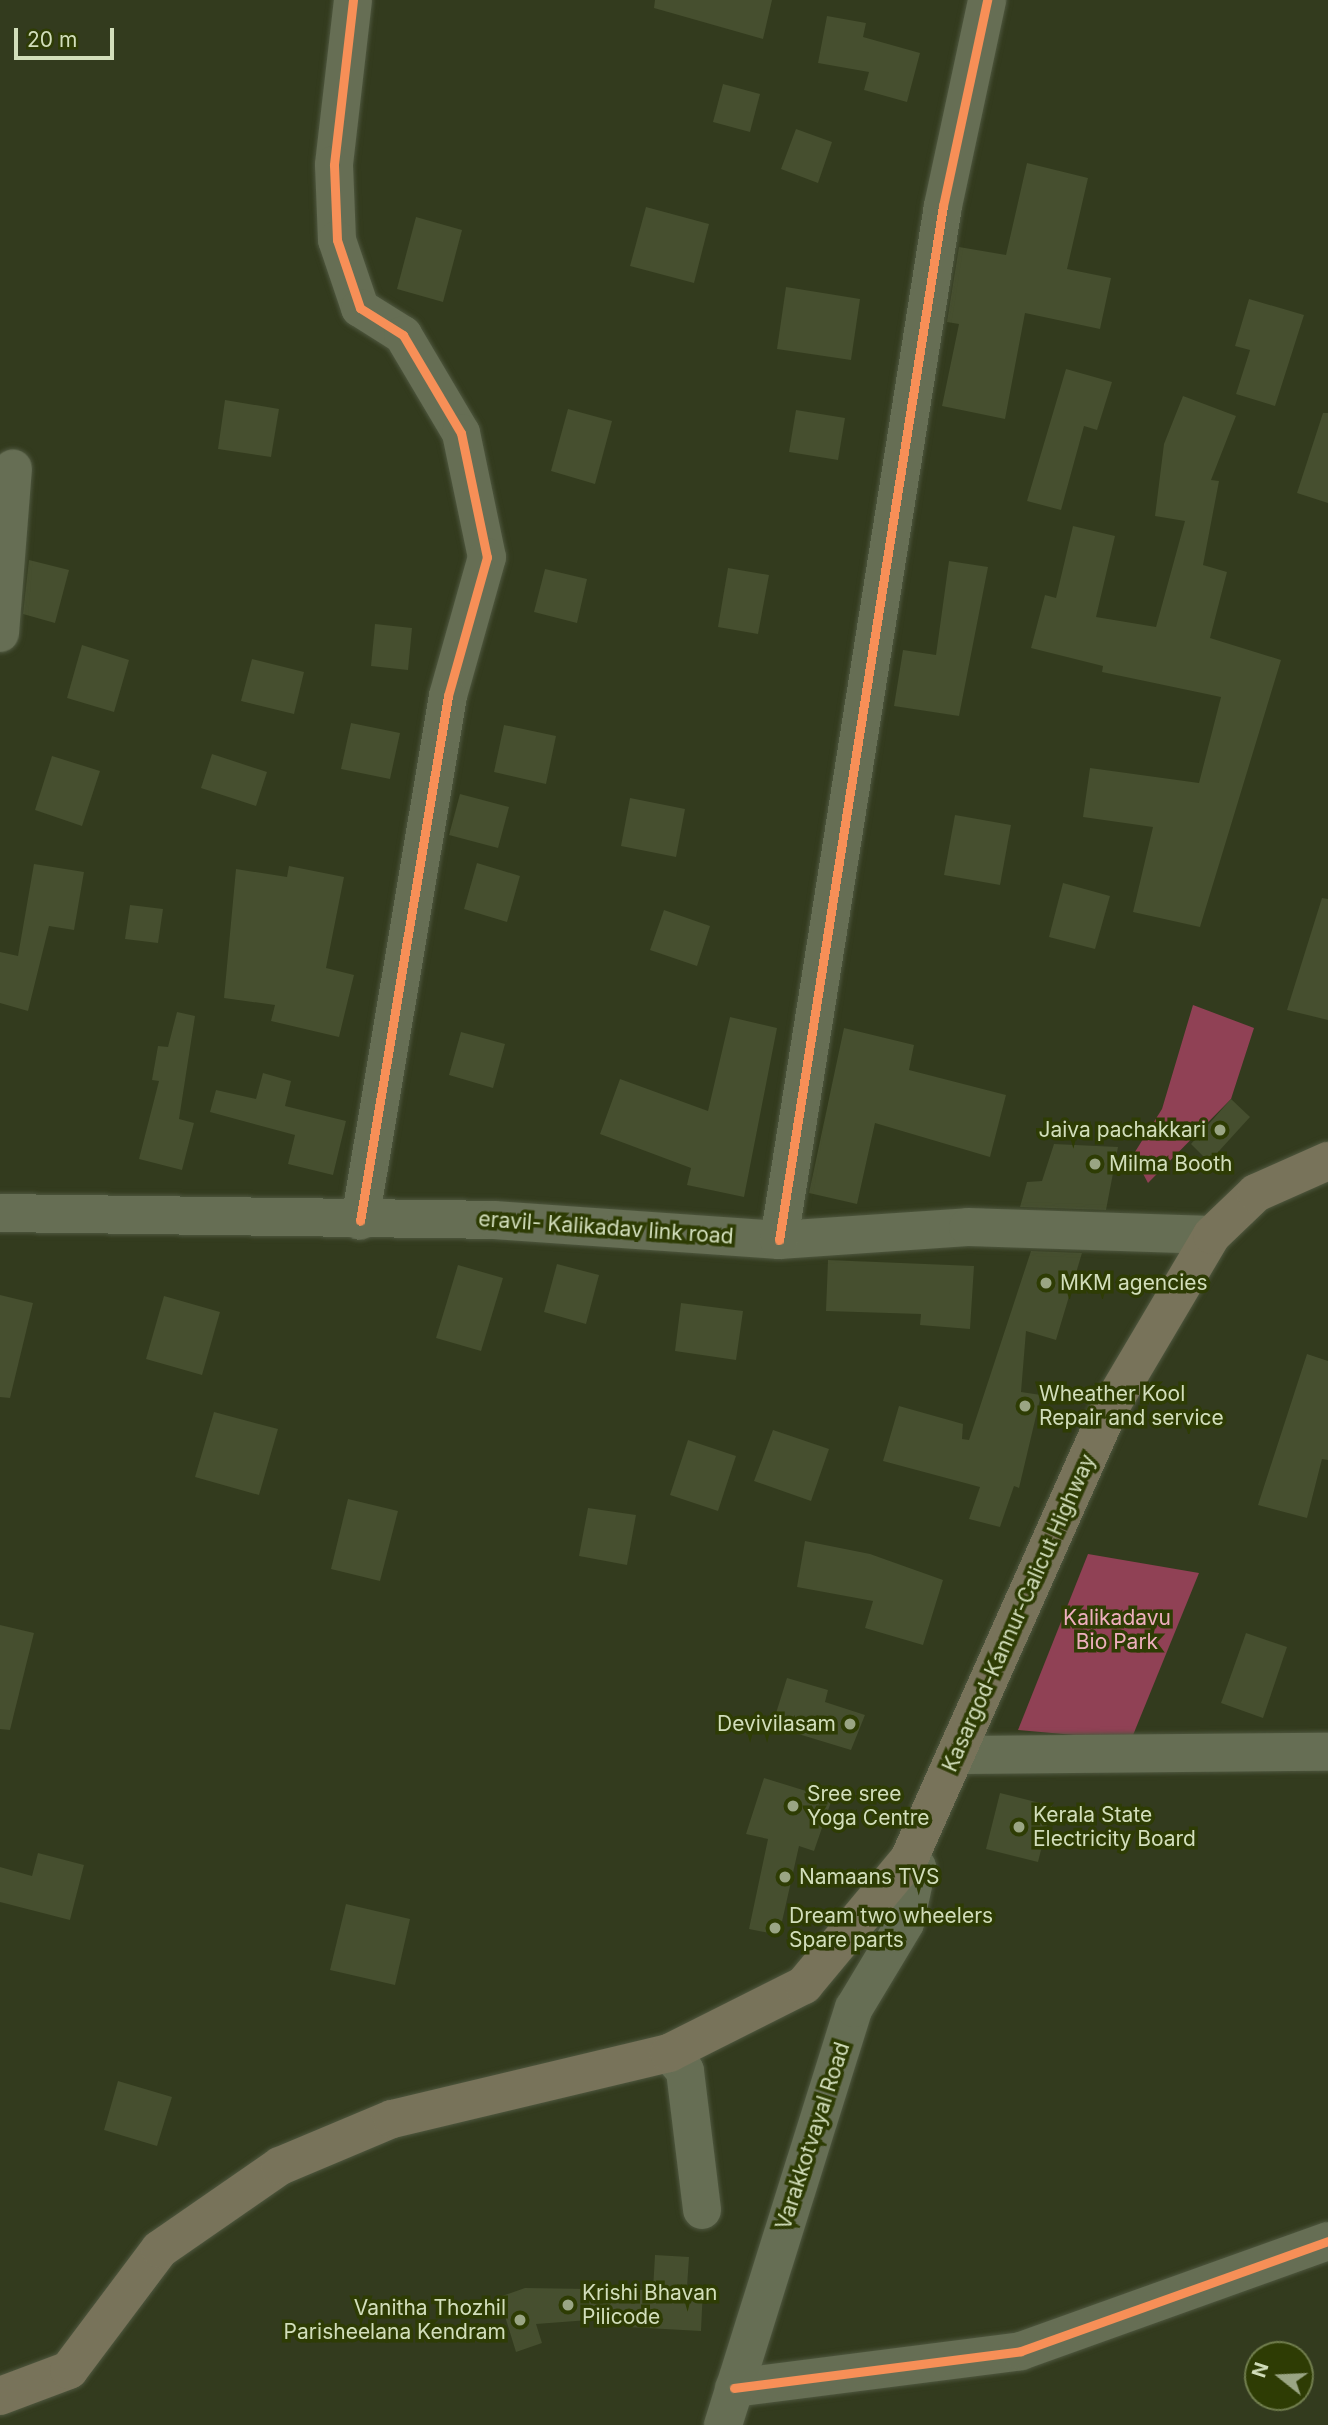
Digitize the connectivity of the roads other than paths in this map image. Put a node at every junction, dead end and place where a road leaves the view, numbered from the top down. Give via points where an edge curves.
1 (353, 0) edge
2 (987, 0) edge
3 (13, 469) dead end
4 (0, 633) edge
5 (1328, 1161) edge
6 (0, 1213) edge
7 (360, 1221) junction
8 (1212, 1235) junction
9 (779, 1240) junction
10 (1328, 1752) edge
11 (956, 1755) junction
12 (909, 1859) junction
13 (669, 2053) junction
14 (702, 2210) dead end
15 (1328, 2241) edge
16 (734, 2388) junction
17 (0, 2396) edge
18 (723, 2425) edge

1 - 7 street via 334,165 337,240 359,308 403,335 461,433 487,557 448,696
2 - 9 street via 943,206
3 - 4 street
5 - 8 highway, Kasargod-Kannur-Calicut Highway via 1256,1193
6 - 7 street, eravil- Kalikadav link road via 145,1211
7 - 9 street, eravil- Kalikadav link road via 494,1220
8 - 9 street, eravil- Kalikadav link road via 968,1227
8 - 11 highway, Kasargod-Kannur-Calicut Highway via 1109,1409
10 - 11 street
11 - 12 highway, Kasargod-Kannur-Calicut Highway
12 - 13 highway, Kasargod-Kannur-Calicut Highway via 804,1986
12 - 16 street, Varakkotvayal Road via 917,1867 905,1923 855,2007
13 - 14 street via 685,2071
13 - 17 highway, Kasargod-Kannur-Calicut Highway via 392,2119 280,2166 160,2249 69,2370
15 - 16 street via 1021,2351
16 - 18 street, Varakkotvayal Road

